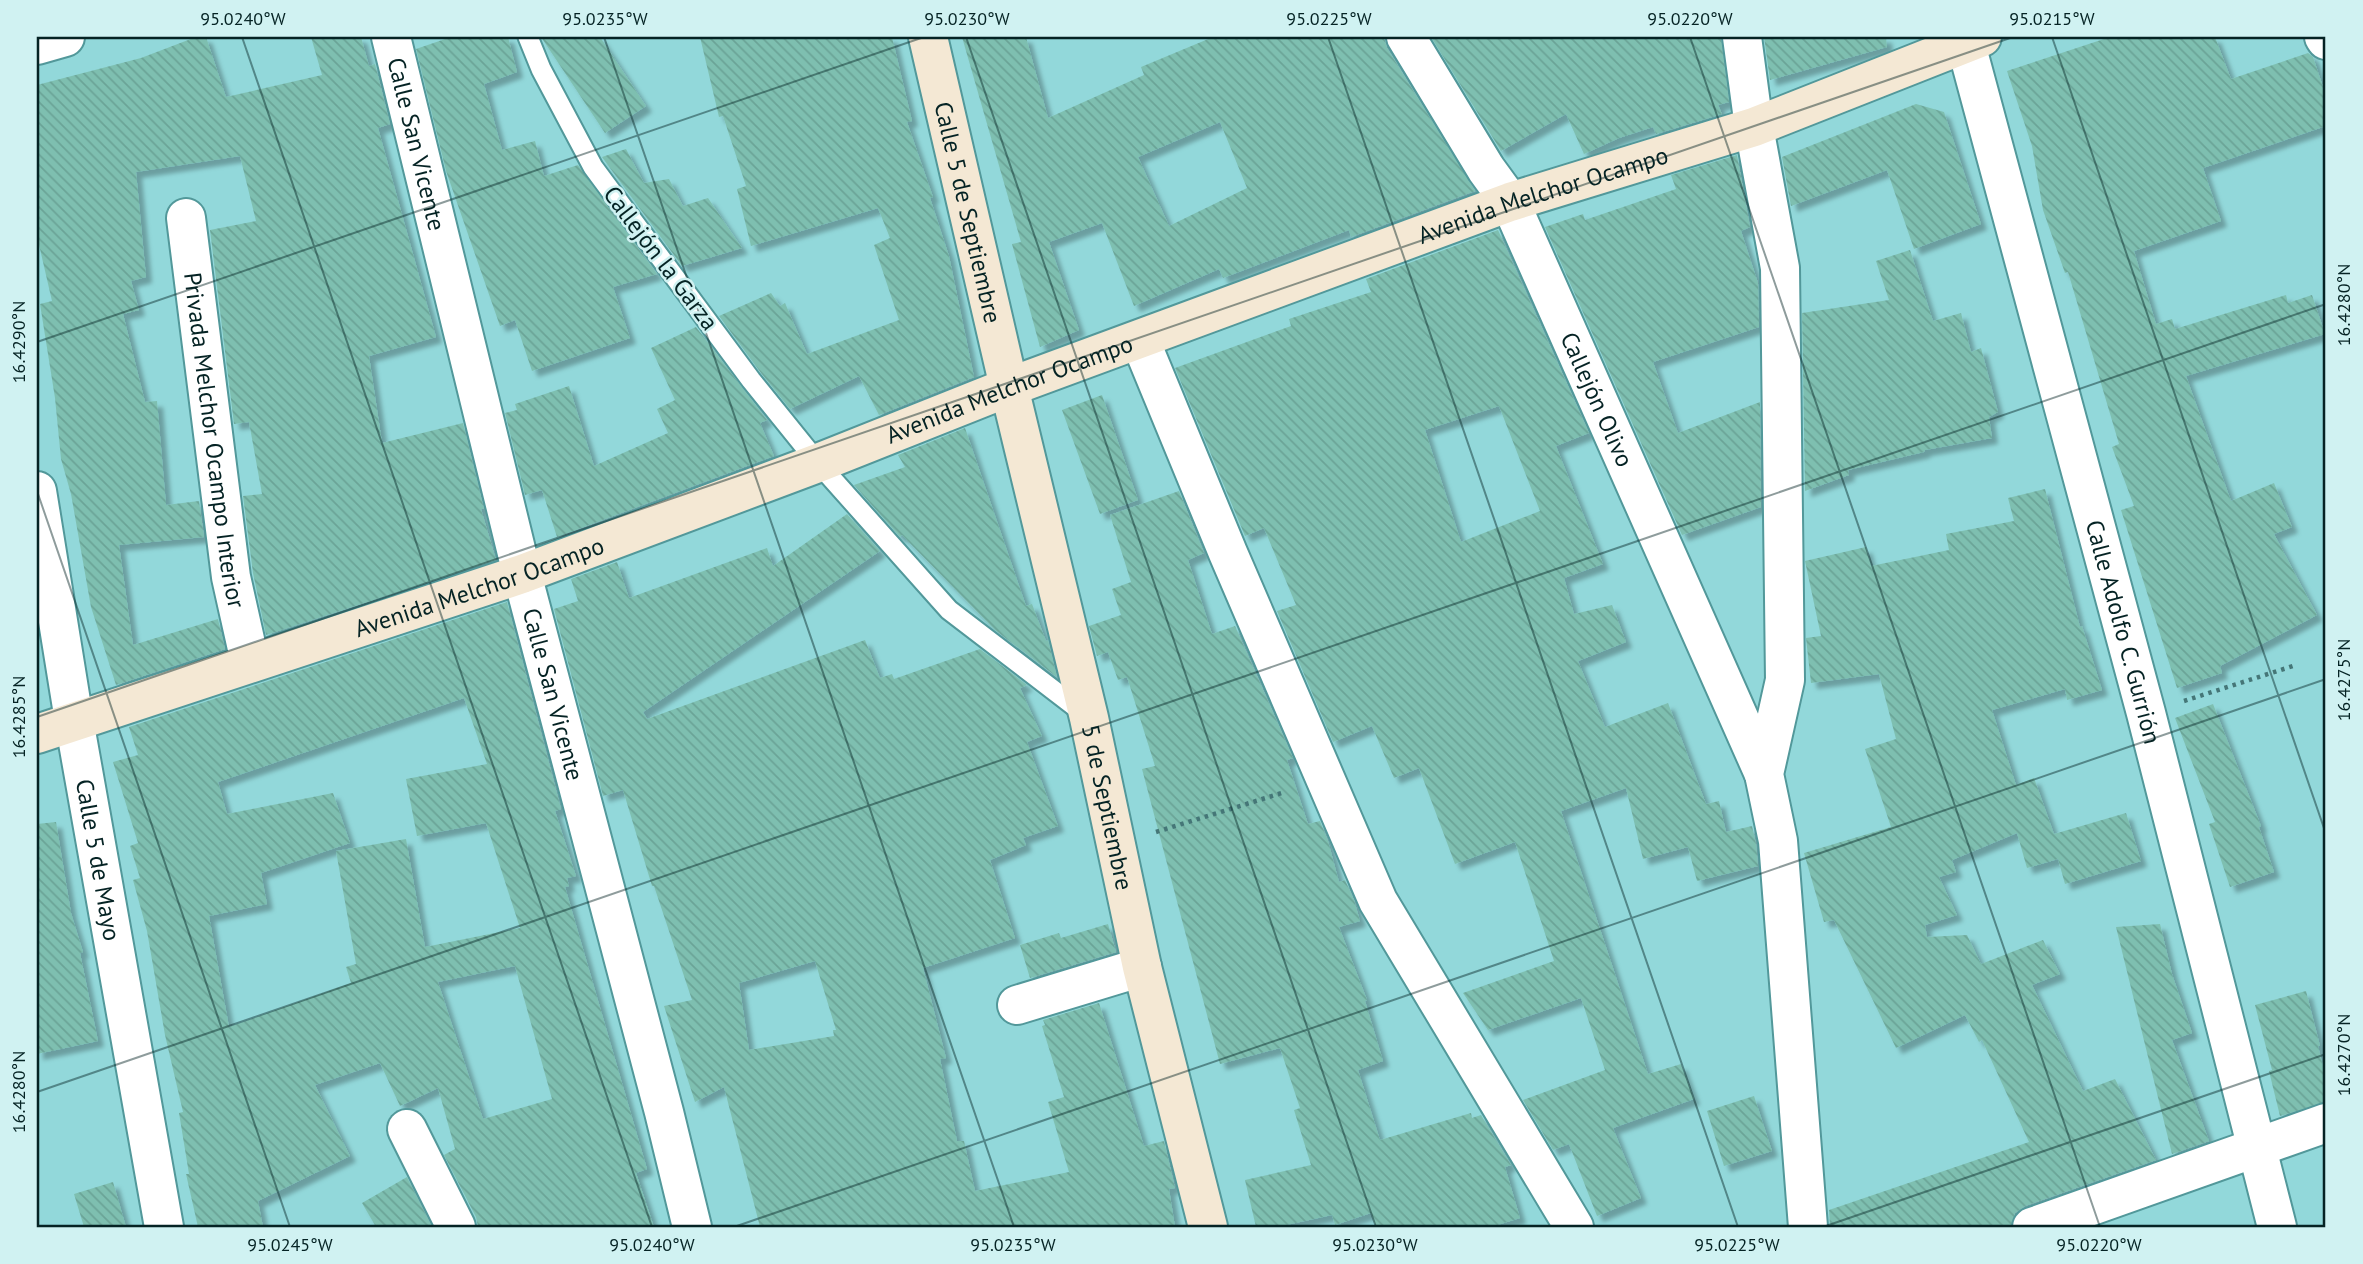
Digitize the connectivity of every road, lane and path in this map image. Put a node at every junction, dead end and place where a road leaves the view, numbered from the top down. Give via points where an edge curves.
1 (65, 37) edge
2 (391, 37) edge
3 (528, 37) edge
4 (928, 37) edge
5 (1406, 37) edge
6 (1742, 37) edge
7 (1970, 39) edge
8 (37, 46) edge
9 (1754, 127) junction
10 (1510, 202) junction
11 (186, 218) dead end
12 (1140, 340) junction
13 (1009, 387) junction
14 (818, 463) junction
15 (37, 491) edge
16 (522, 574) junction
17 (250, 662) junction
18 (2293, 666) dead end
19 (2146, 713) junction
20 (1089, 718) junction
21 (74, 720) junction
22 (37, 734) edge
23 (1764, 774) junction
24 (1326, 779) junction
25 (1115, 845) junction
26 (1142, 967) junction
27 (1017, 1004) dead end
28 (2326, 1123) edge
29 (407, 1129) dead end
30 (2258, 1149) junction
31 (164, 1227) edge
32 (456, 1227) edge
33 (692, 1227) edge
34 (1208, 1227) edge
35 (1574, 1227) edge
36 (1808, 1227) edge
37 (2032, 1227) edge
38 (2277, 1227) edge

1 - 8 street
2 - 16 street, Calle San Vicente
3 - 14 lane, Callejón la Garza via 593,167
4 - 13 main road, Calle 5 de Septiembre
5 - 10 street, Callejón Olivo
6 - 9 street
7 - 9 main road, Avenida Melchor Ocampo
7 - 19 street, Calle Adolfo C. Gurrión
9 - 10 main road, Avenida Melchor Ocampo
9 - 23 street via 1780,268 1785,680
10 - 12 main road, Avenida Melchor Ocampo
10 - 23 street, Callejón Olivo
11 - 17 street, Privada Melchor Ocampo Interior via 231,577
12 - 13 main road, Avenida Melchor Ocampo
12 - 24 street
13 - 14 main road, Avenida Melchor Ocampo
13 - 20 main road, 5 de Septiembre
14 - 16 main road, Avenida Melchor Ocampo
14 - 20 lane, Callejón la Garza via 949,610
15 - 21 street, Calle 5 de Mayo
16 - 17 main road, Avenida Melchor Ocampo
16 - 33 street, Calle San Vicente
17 - 21 main road, Avenida Melchor Ocampo
18 - 19 path
19 - 30 street, Calle Adolfo C. Gurrión
20 - 25 main road, 5 de Septiembre
21 - 22 main road, Avenida Melchor Ocampo
21 - 31 street, Calle 5 de Mayo
23 - 36 street via 1778,841
24 - 25 path
24 - 35 street via 1378,901
25 - 26 main road, 5 de Septiembre
26 - 27 street
26 - 34 main road, 5 de Septiembre
28 - 30 street
29 - 32 street
30 - 37 street
30 - 38 street, Calle Adolfo C. Gurrión

